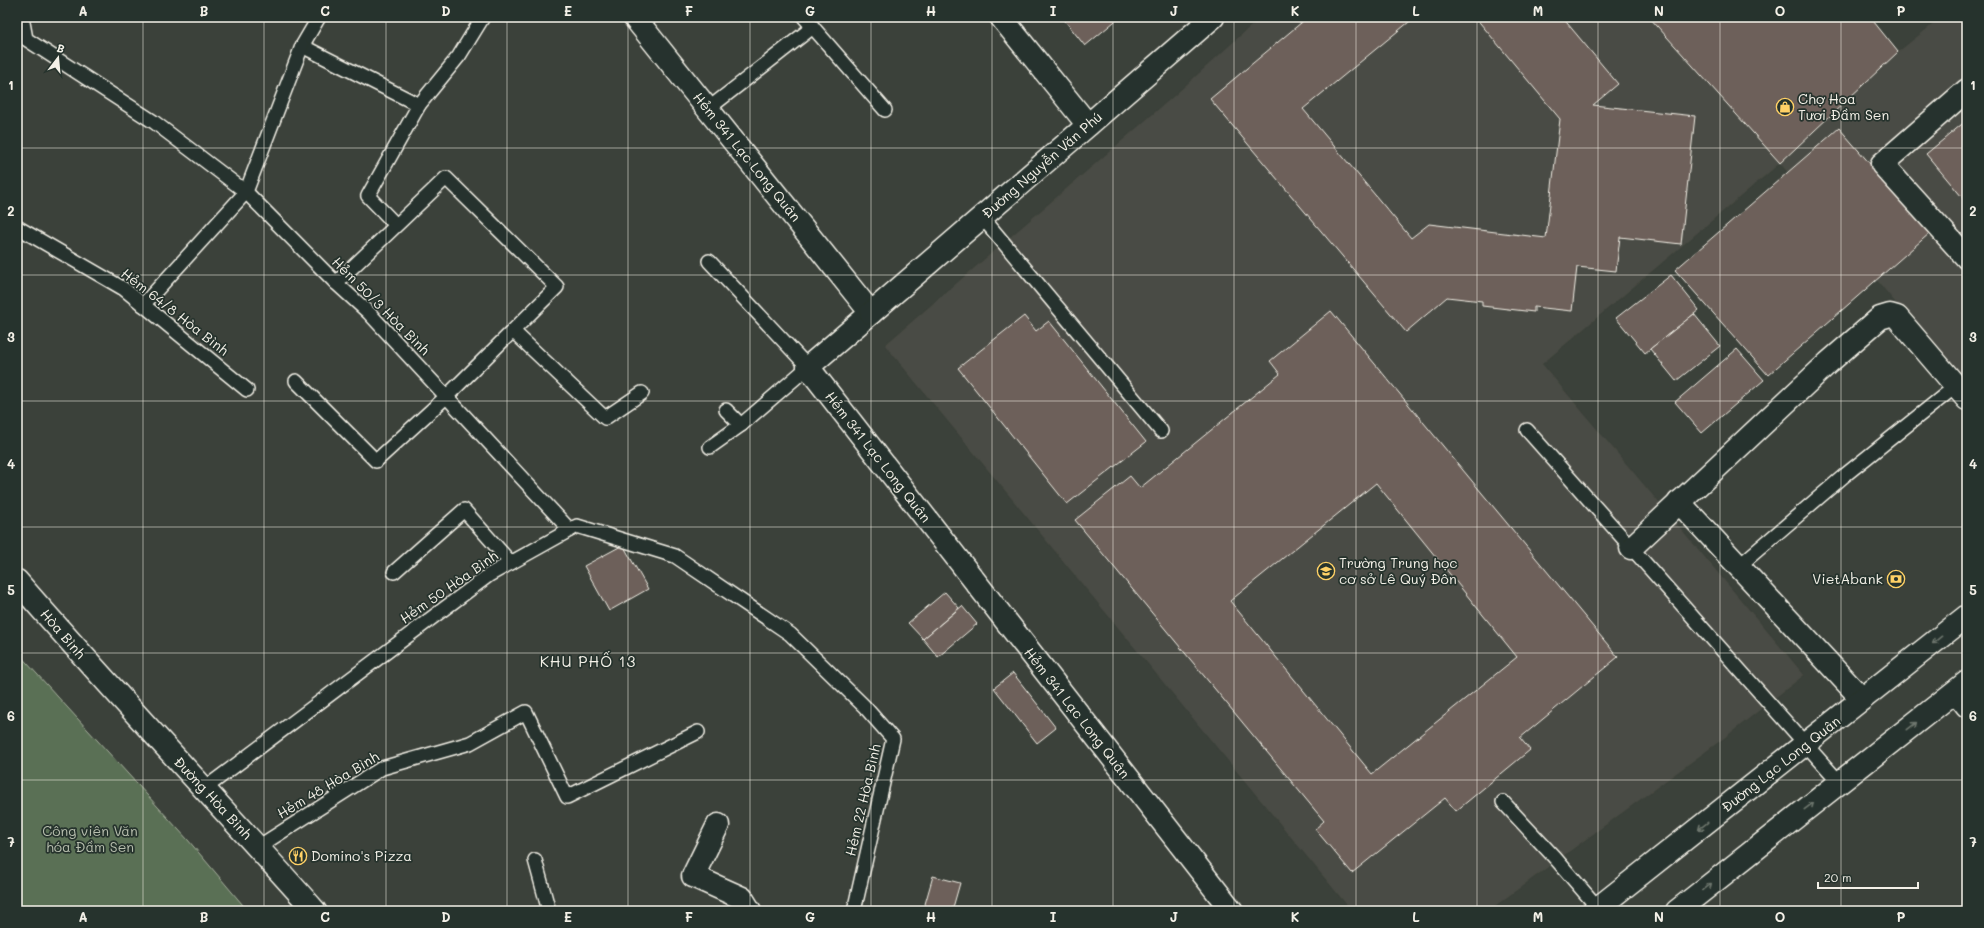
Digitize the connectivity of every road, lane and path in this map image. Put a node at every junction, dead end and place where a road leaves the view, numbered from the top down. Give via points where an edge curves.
1 (21, 17) edge
2 (319, 17) edge
3 (483, 17) edge
4 (634, 17) edge
5 (804, 17) edge
6 (1001, 17) edge
7 (1213, 17) edge
8 (17, 22) edge
9 (814, 27) junction
10 (302, 46) junction
11 (1967, 90) edge
12 (419, 104) junction
13 (708, 109) junction
14 (885, 110) dead end
15 (1088, 125) junction
16 (246, 192) junction
17 (982, 217) junction
18 (396, 225) junction
19 (17, 228) edge
20 (1967, 258) edge
21 (709, 261) dead end
22 (336, 283) junction
23 (143, 305) junction
24 (871, 313) junction
25 (513, 331) junction
26 (808, 367) junction
27 (296, 381) dead end
28 (247, 390) dead end
29 (642, 393) dead end
30 (1961, 393) edge
31 (447, 396) junction
32 (726, 410) dead end
33 (741, 425) junction
34 (1161, 430) dead end
35 (1527, 430) dead end
36 (710, 447) dead end
37 (1679, 502) junction
38 (570, 530) junction
39 (1631, 548) junction
40 (511, 563) junction
41 (1739, 566) junction
42 (394, 572) dead end
43 (17, 581) edge
44 (1967, 616) edge
45 (109, 686) joint
46 (1963, 693) edge
47 (1862, 699) junction
48 (864, 706) joint
49 (698, 732) dead end
50 (1805, 745) junction
51 (1840, 783) junction
52 (204, 789) junction
53 (1503, 802) dead end
54 (718, 825) dead end
55 (258, 847) junction
56 (535, 860) dead end
57 (1596, 909) edge
58 (314, 911) edge
59 (549, 911) edge
60 (750, 911) edge
61 (854, 911) edge
62 (1232, 911) edge
63 (1677, 911) edge

1 - 8 lane
1 - 16 lane, Hẻm 50/3 Hòa Bình via 26,39 154,122
2 - 10 lane
3 - 12 lane via 459,56
4 - 13 street, Hẻm 341 Lạc Long Quân
5 - 9 lane
6 - 15 street
7 - 15 street, Đường Nguyễn Văn Phú
9 - 13 lane
9 - 14 lane
10 - 12 lane
10 - 16 lane
11 - 20 street via 1882,164
12 - 18 lane via 368,196
13 - 24 street, Hẻm 341 Lạc Long Quân
15 - 17 street, Đường Nguyễn Văn Phú
16 - 22 lane, Hẻm 50/3 Hòa Bình
16 - 23 lane
17 - 24 street, Đường Nguyễn Văn Phú
17 - 34 lane
18 - 22 lane
18 - 25 lane via 446,178 557,287
19 - 23 lane, Hẻm 64/8 Hòa Bình via 124,289
21 - 26 lane
22 - 31 lane, Hẻm 50/3 Hòa Bình via 369,313
23 - 28 lane, Hẻm 64/8 Hòa Bình
24 - 26 street
25 - 29 lane via 605,418
25 - 31 lane
26 - 33 lane
26 - 62 street, Hẻm 341 Lạc Long Quân
27 - 31 lane via 376,461
30 - 37 street via 1897,317 1890,315 1880,318
30 - 41 lane via 1845,475
31 - 38 lane, Hẻm 50/3 Hòa Bình
32 - 33 lane
33 - 36 lane
35 - 39 lane
37 - 39 street
37 - 41 street
38 - 40 lane, Hẻm 50 Hòa Bình
38 - 48 lane, Hẻm 50 Hòa Bình via 578,526 675,556 790,634
39 - 50 lane
40 - 42 lane via 464,510
40 - 52 lane, Hẻm 50 Hòa Bình via 489,575
41 - 47 street
43 - 45 street, Hòa Bình
44 -> 47 street, Đường Lạc Long Quân
45 - 52 street, Đường Hòa Bình
51 -> 46 street
47 - 50 street, Đường Lạc Long Quân
48 - 61 lane, Hẻm 22 Hòa Bình via 893,739
49 - 55 lane, Hẻm 48 Hòa Bình via 567,797 526,712 470,743 382,768
50 - 51 lane
50 -> 57 street, Đường Lạc Long Quân
63 -> 51 street
52 - 55 street, Đường Hòa Bình
53 - 57 lane via 1556,858
54 - 60 street via 693,876 742,898
55 - 58 street, Đường Hòa Bình
56 - 59 lane

